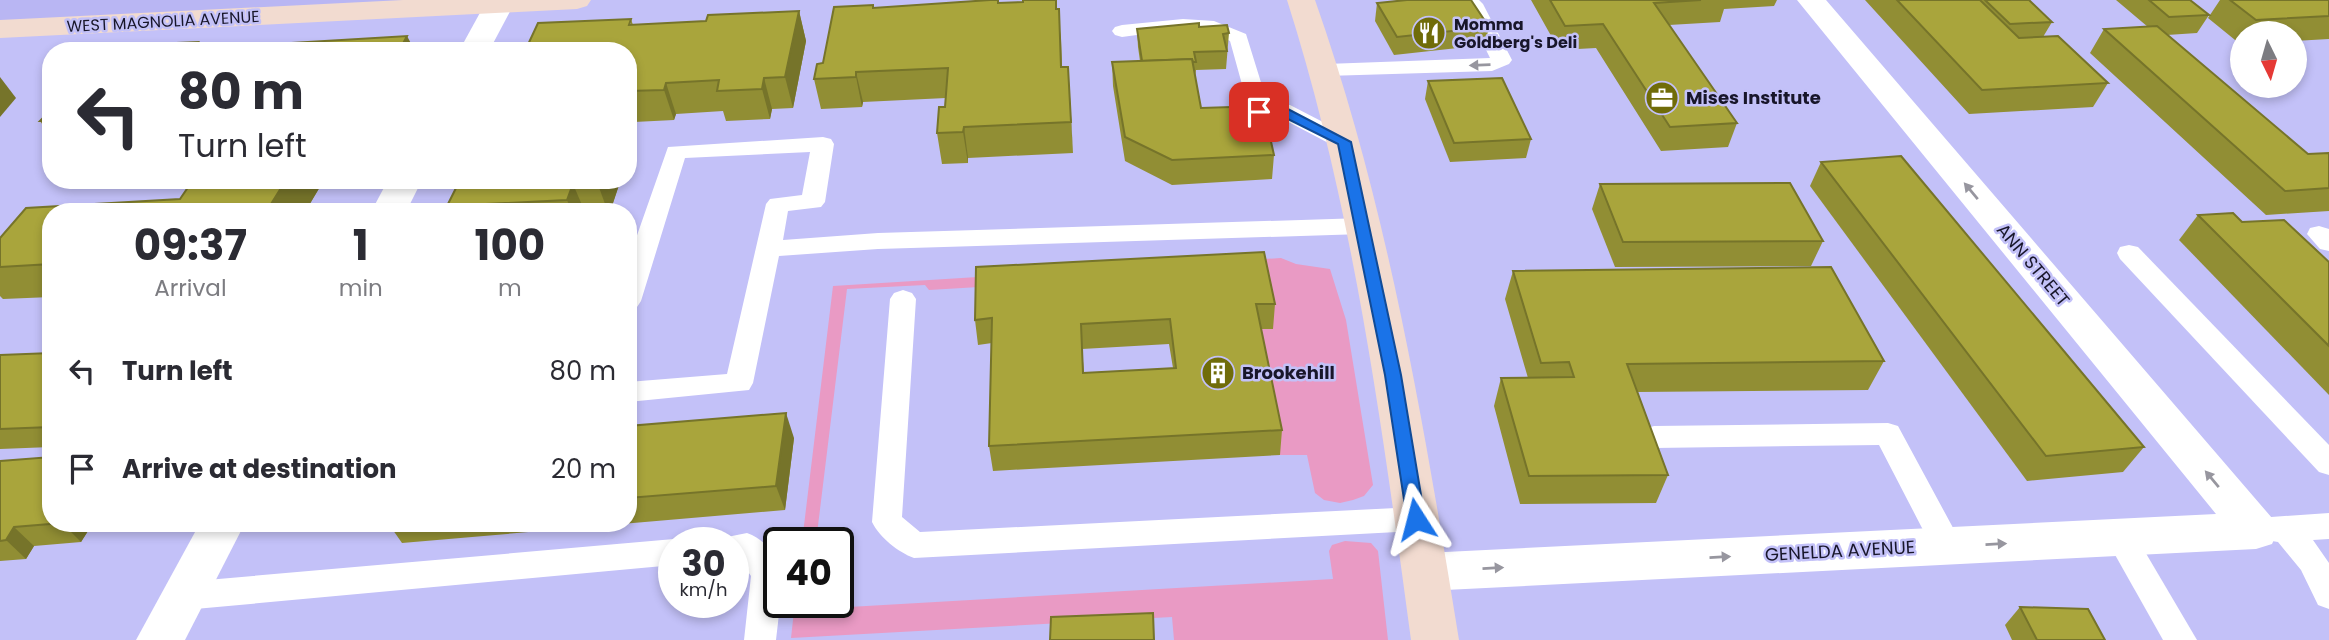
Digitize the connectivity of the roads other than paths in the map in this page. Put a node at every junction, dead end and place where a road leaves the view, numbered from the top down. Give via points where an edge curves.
1 (577, 0) edge
2 (1301, 0) edge
3 (1468, 0) edge
4 (1811, 0) edge
5 (499, 4) junction
6 (0, 29) edge
7 (1122, 31) dead end
8 (479, 42) edge
9 (1326, 70) junction
10 (1259, 112) junction
11 (1235, 114) edge
12 (1344, 142) junction
13 (1363, 226) junction
14 (768, 249) junction
15 (2129, 253) dead end
16 (637, 273) edge
17 (903, 299) dead end
18 (637, 390) edge
19 (1654, 437) edge
20 (2329, 464) edge
21 (1416, 519) junction
22 (2329, 526) edge
23 (2270, 530) junction
24 (218, 532) edge
25 (2120, 537) junction
26 (1947, 546) junction
27 (749, 549) edge
28 (658, 553) edge
29 (1425, 572) junction
30 (2329, 595) edge
31 (184, 596) junction
32 (160, 640) edge
33 (760, 640) edge
34 (1435, 640) edge
35 (2181, 640) edge

1 - 5 street, WEST MAGNOLIA AVENUE
2 - 9 street
3 -> 9 lane via 1502,60 1492,65
23 -> 4 street, ANN STREET
5 - 6 street, WEST MAGNOLIA AVENUE
5 - 8 street
7 - 10 lane via 1211,25 1231,31 1239,38
9 - 12 street
10 - 11 lane
10 - 12 lane via 1282,110
12 - 13 street
13 - 14 lane
13 - 21 street
14 - 16 lane via 778,204 813,202 823,144 676,152
14 - 18 lane via 739,383
15 - 20 lane
17 - 21 lane via 887,522 914,545
19 - 26 lane via 1888,434
21 - 29 street
22 - 23 lane
23 - 25 street, GENELDA AVENUE
23 - 30 lane via 2312,561
24 - 31 street
26 -> 25 street, GENELDA AVENUE
25 - 35 lane
29 -> 26 street, GENELDA AVENUE
27 - 33 lane via 767,574
28 - 31 lane
29 - 34 street
31 - 32 street

